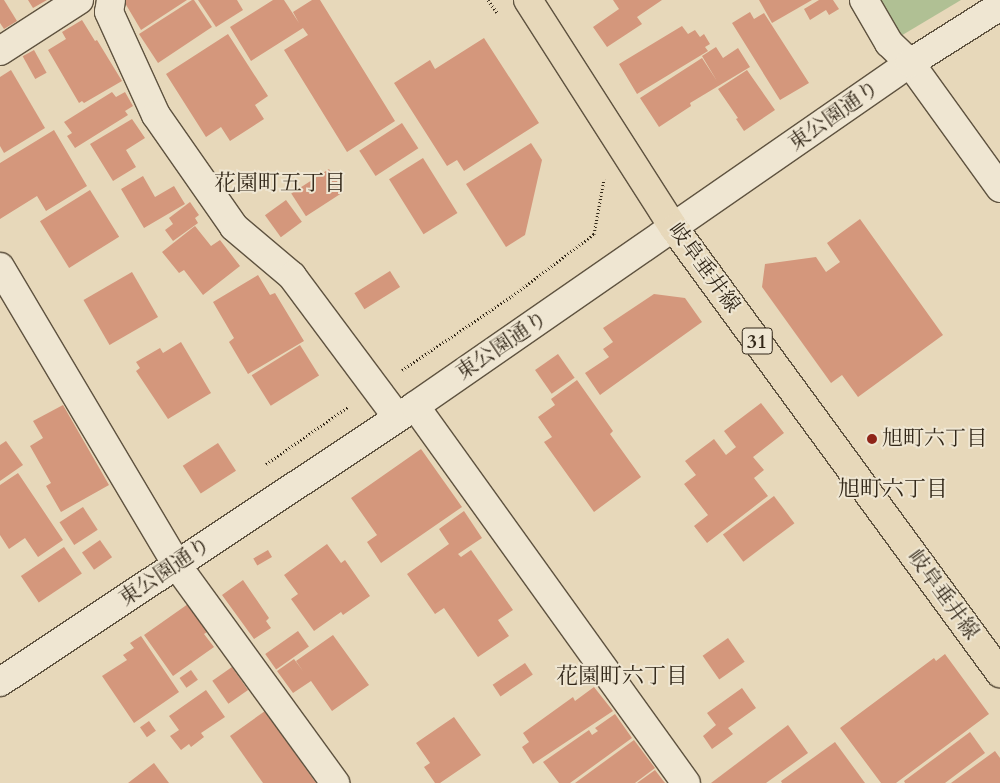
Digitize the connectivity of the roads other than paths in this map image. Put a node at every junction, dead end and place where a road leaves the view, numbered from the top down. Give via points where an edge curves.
1 (79, 0) edge
2 (111, 0) edge
3 (528, 0) edge
4 (864, 0) edge
5 (1000, 6) edge
6 (0, 51) edge
7 (910, 63) junction
8 (1000, 188) edge
9 (674, 228) junction
10 (0, 267) edge
11 (406, 412) junction
12 (176, 564) junction
13 (1000, 673) edge
14 (0, 682) edge
15 (335, 783) edge
16 (686, 783) edge

1 - 6 street
2 - 11 street via 110,12 156,115 234,228 292,276
3 - 9 main road, 岐阜垂井線 / 31
4 - 7 street via 889,43
5 - 7 street, 東公園通り
7 - 8 street
7 - 9 street, 東公園通り
9 - 11 street, 東公園通り
9 - 13 main road, 岐阜垂井線 / 31
10 - 12 street
11 - 12 street, 東公園通り
11 - 16 street
12 - 14 street, 東公園通り
12 - 15 street

